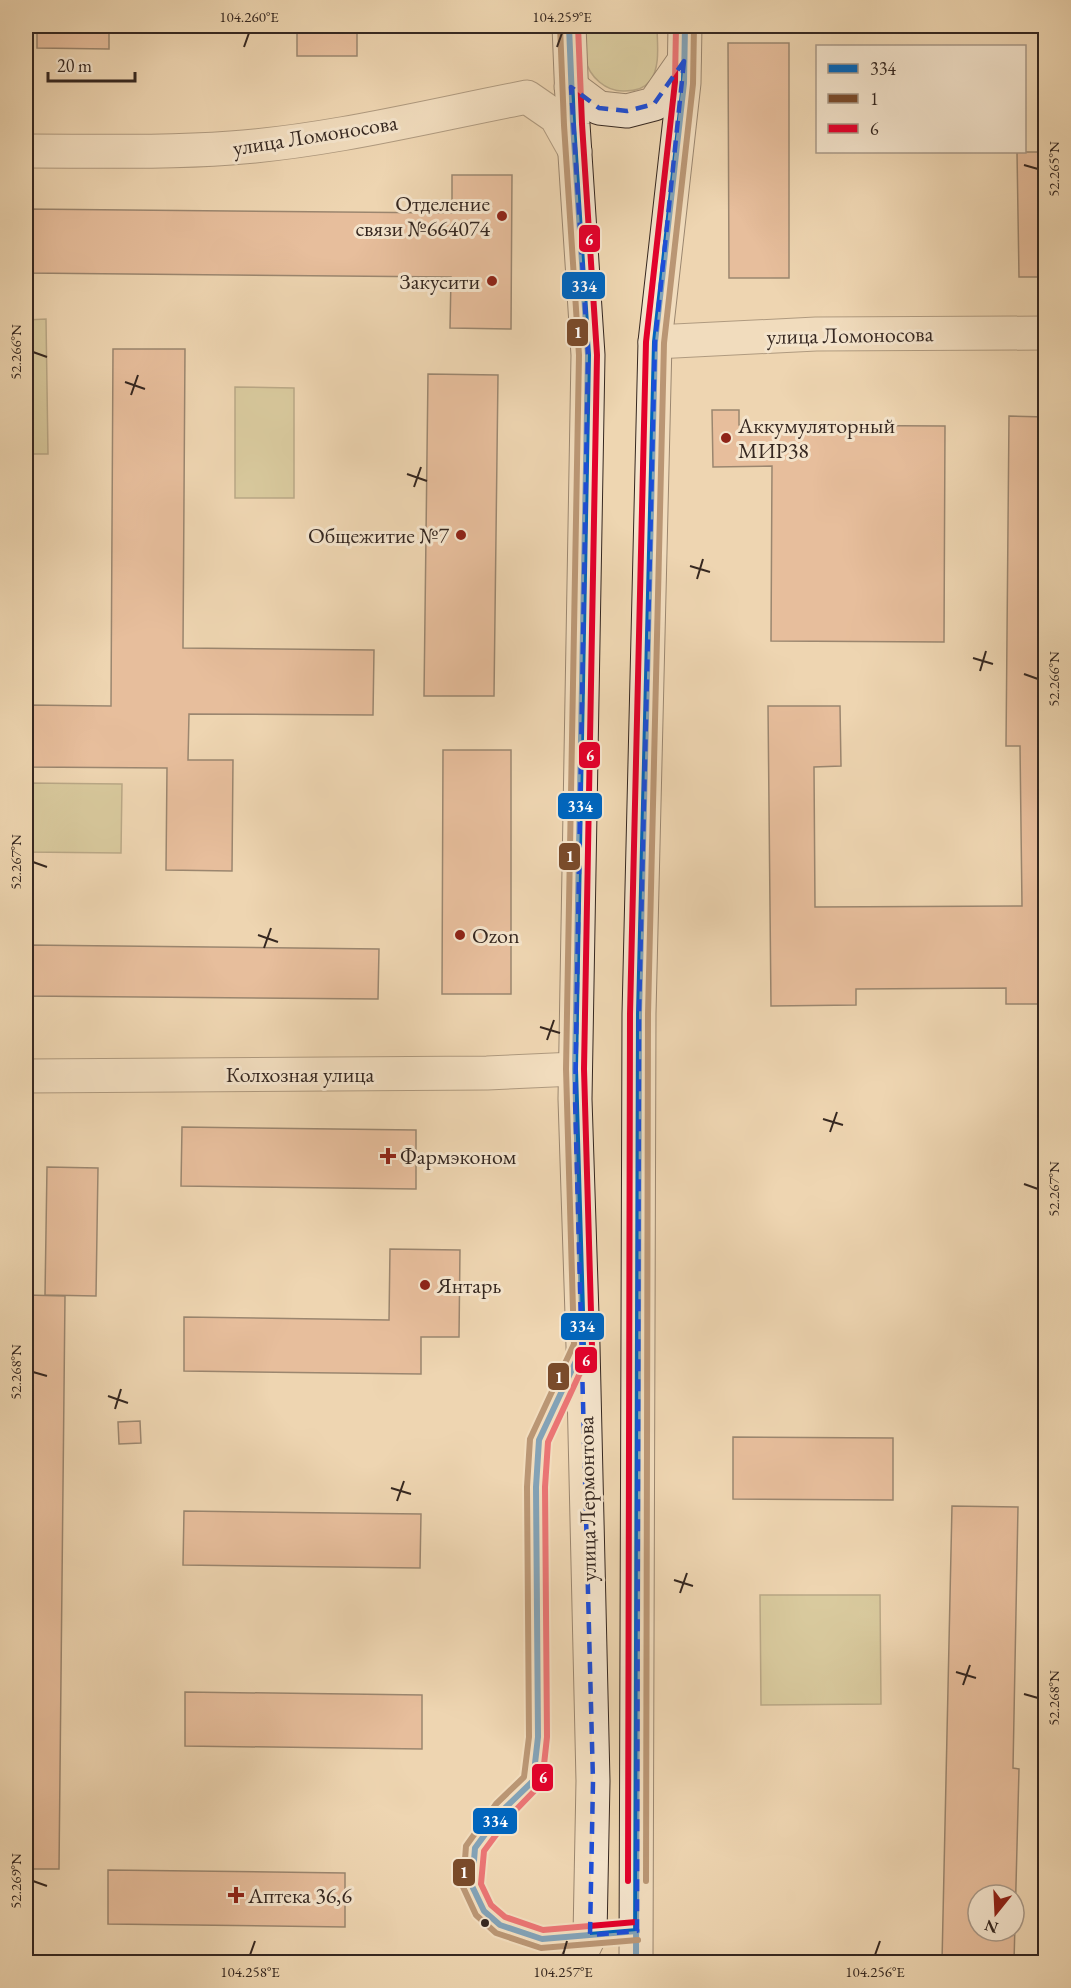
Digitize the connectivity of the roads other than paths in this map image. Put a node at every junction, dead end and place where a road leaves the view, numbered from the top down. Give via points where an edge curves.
1 (569, 26) edge
2 (685, 26) edge
3 (684, 61) junction
4 (571, 87) junction
5 (26, 151) edge
6 (575, 151) junction
7 (1046, 333) edge
8 (655, 342) junction
9 (575, 1069) junction
10 (26, 1076) edge
11 (636, 1947) edge
12 (583, 1949) edge

1 - 4 main road, улица Лермонтова
2 - 3 main road
3 - 4 main road via 654,104 627,111 599,108
3 - 8 main road
4 - 6 main road, улица Лермонтова
5 - 6 main road, улица Ломоносова via 130,152 298,141 527,97 556,117
6 - 9 main road, улица Лермонтова via 588,355
7 - 8 main road, улица Ломоносова via 816,334
8 - 11 main road via 639,1014
9 - 10 main road, Колхозная улица
9 - 12 main road, улица Лермонтова via 593,1780
11 - 12 main road

